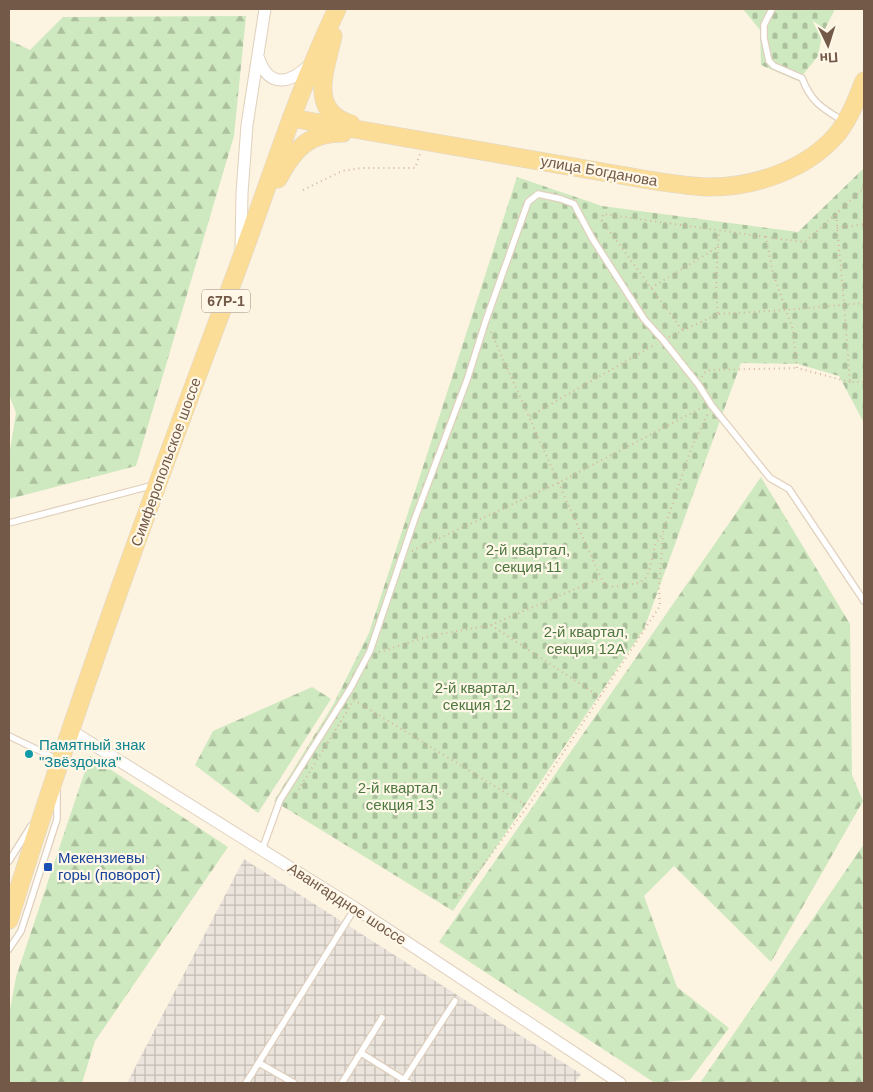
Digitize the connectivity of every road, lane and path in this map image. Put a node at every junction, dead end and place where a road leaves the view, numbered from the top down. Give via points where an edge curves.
1 (265, 9) edge
2 (338, 9) edge
3 (772, 9) edge
4 (258, 57) junction
5 (313, 61) junction
6 (864, 82) edge
7 (291, 118) junction
8 (845, 122) junction
9 (381, 134) junction
10 (418, 158) dead end
11 (864, 188) edge
12 (303, 190) dead end
13 (836, 215) junction
14 (864, 224) edge
15 (837, 228) junction
16 (252, 229) junction
17 (720, 231) junction
18 (766, 237) junction
19 (718, 247) junction
20 (240, 262) junction
21 (651, 288) junction
22 (844, 303) junction
23 (864, 303) edge
24 (785, 310) junction
25 (718, 314) junction
26 (486, 320) junction
27 (682, 330) junction
28 (663, 340) junction
29 (797, 368) junction
30 (850, 382) junction
31 (864, 382) edge
32 (698, 384) junction
33 (711, 405) junction
34 (530, 416) junction
35 (560, 482) junction
36 (158, 483) junction
37 (9, 523) edge
38 (663, 532) junction
39 (403, 555) junction
40 (601, 578) junction
41 (864, 601) edge
42 (491, 625) junction
43 (368, 655) junction
44 (600, 697) junction
45 (70, 730) junction
46 (9, 736) edge
47 (59, 764) junction
48 (296, 794) dead end
49 (47, 801) junction
50 (528, 806) junction
51 (262, 850) junction
52 (9, 861) edge
53 (459, 896) dead end
54 (354, 908) junction
55 (9, 920) edge
56 (9, 949) edge
57 (456, 1001) dead end
58 (382, 1018) dead end
59 (360, 1053) junction
60 (259, 1063) junction
61 (405, 1082) edge
62 (246, 1083) edge
63 (294, 1083) edge
64 (342, 1083) edge
65 (620, 1083) edge

1 - 4 street
2 - 5 main road, Симферопольское шоссе / 67Р-1
2 - 9 main road via 324,70 325,103 332,115 344,122
3 - 8 lane via 764,25 769,62 802,78 817,104
4 - 5 street via 268,76 278,80 292,79
4 - 20 street via 247,125
5 - 7 main road, Симферопольское шоссе / 67Р-1
6 - 8 main road, улица Богданова
7 - 9 main road, улица Богданова
7 - 16 main road, Симферопольское шоссе / 67Р-1
8 - 9 main road, улица Богданова via 817,152 784,172 746,183 707,187
9 - 16 main road via 325,134 306,142 287,162
10 - 12 path via 415,168 342,171
11 - 13 path
13 - 15 path
13 - 18 path via 805,242
14 - 15 path
15 - 22 path
16 - 20 main road, Симферопольское шоссе / 67Р-1
17 - 18 path
17 - 19 path
17 - 21 path via 603,214 602,221
18 - 24 path
19 - 21 path
19 - 25 path
20 - 36 main road, Симферопольское шоссе / 67Р-1
21 - 27 path
22 - 23 path
22 - 24 path
22 - 30 path
24 - 25 path
24 - 29 path via 793,330
25 - 27 path
26 - 28 lane via 528,202 538,194 574,204 644,320
26 - 34 path
26 - 39 lane
27 - 28 path
28 - 32 lane
28 - 34 path
29 - 30 path
29 - 32 path via 710,370 704,373
30 - 31 path
32 - 33 lane
33 - 35 path
33 - 38 path via 691,449
33 - 41 lane via 770,478 788,489
34 - 35 path
35 - 39 path
35 - 40 path
36 - 37 lane
36 - 45 main road, Симферопольское шоссе / 67Р-1
38 - 40 path via 655,545 649,572 639,583 611,587
38 - 44 path via 660,606
39 - 43 lane
40 - 42 path
42 - 43 path via 430,636
42 - 44 path
43 - 51 lane via 350,690 280,800
44 - 50 path
45 - 47 main road, Симферопольское шоссе / 67Р-1
45 - 51 street, Авангардное шоссе
46 - 47 lane
47 - 49 main road, Симферопольское шоссе / 67Р-1
47 - 56 lane via 57,819 21,931
48 - 50 path via 354,700
49 - 52 lane
49 - 55 main road, Симферопольское шоссе / 67Р-1
50 - 53 path
51 - 54 street, Авангардное шоссе
54 - 60 lane
54 - 65 street, Авангардное шоссе
57 - 61 lane
58 - 59 lane
59 - 61 lane
59 - 64 lane
60 - 62 lane
60 - 63 lane

